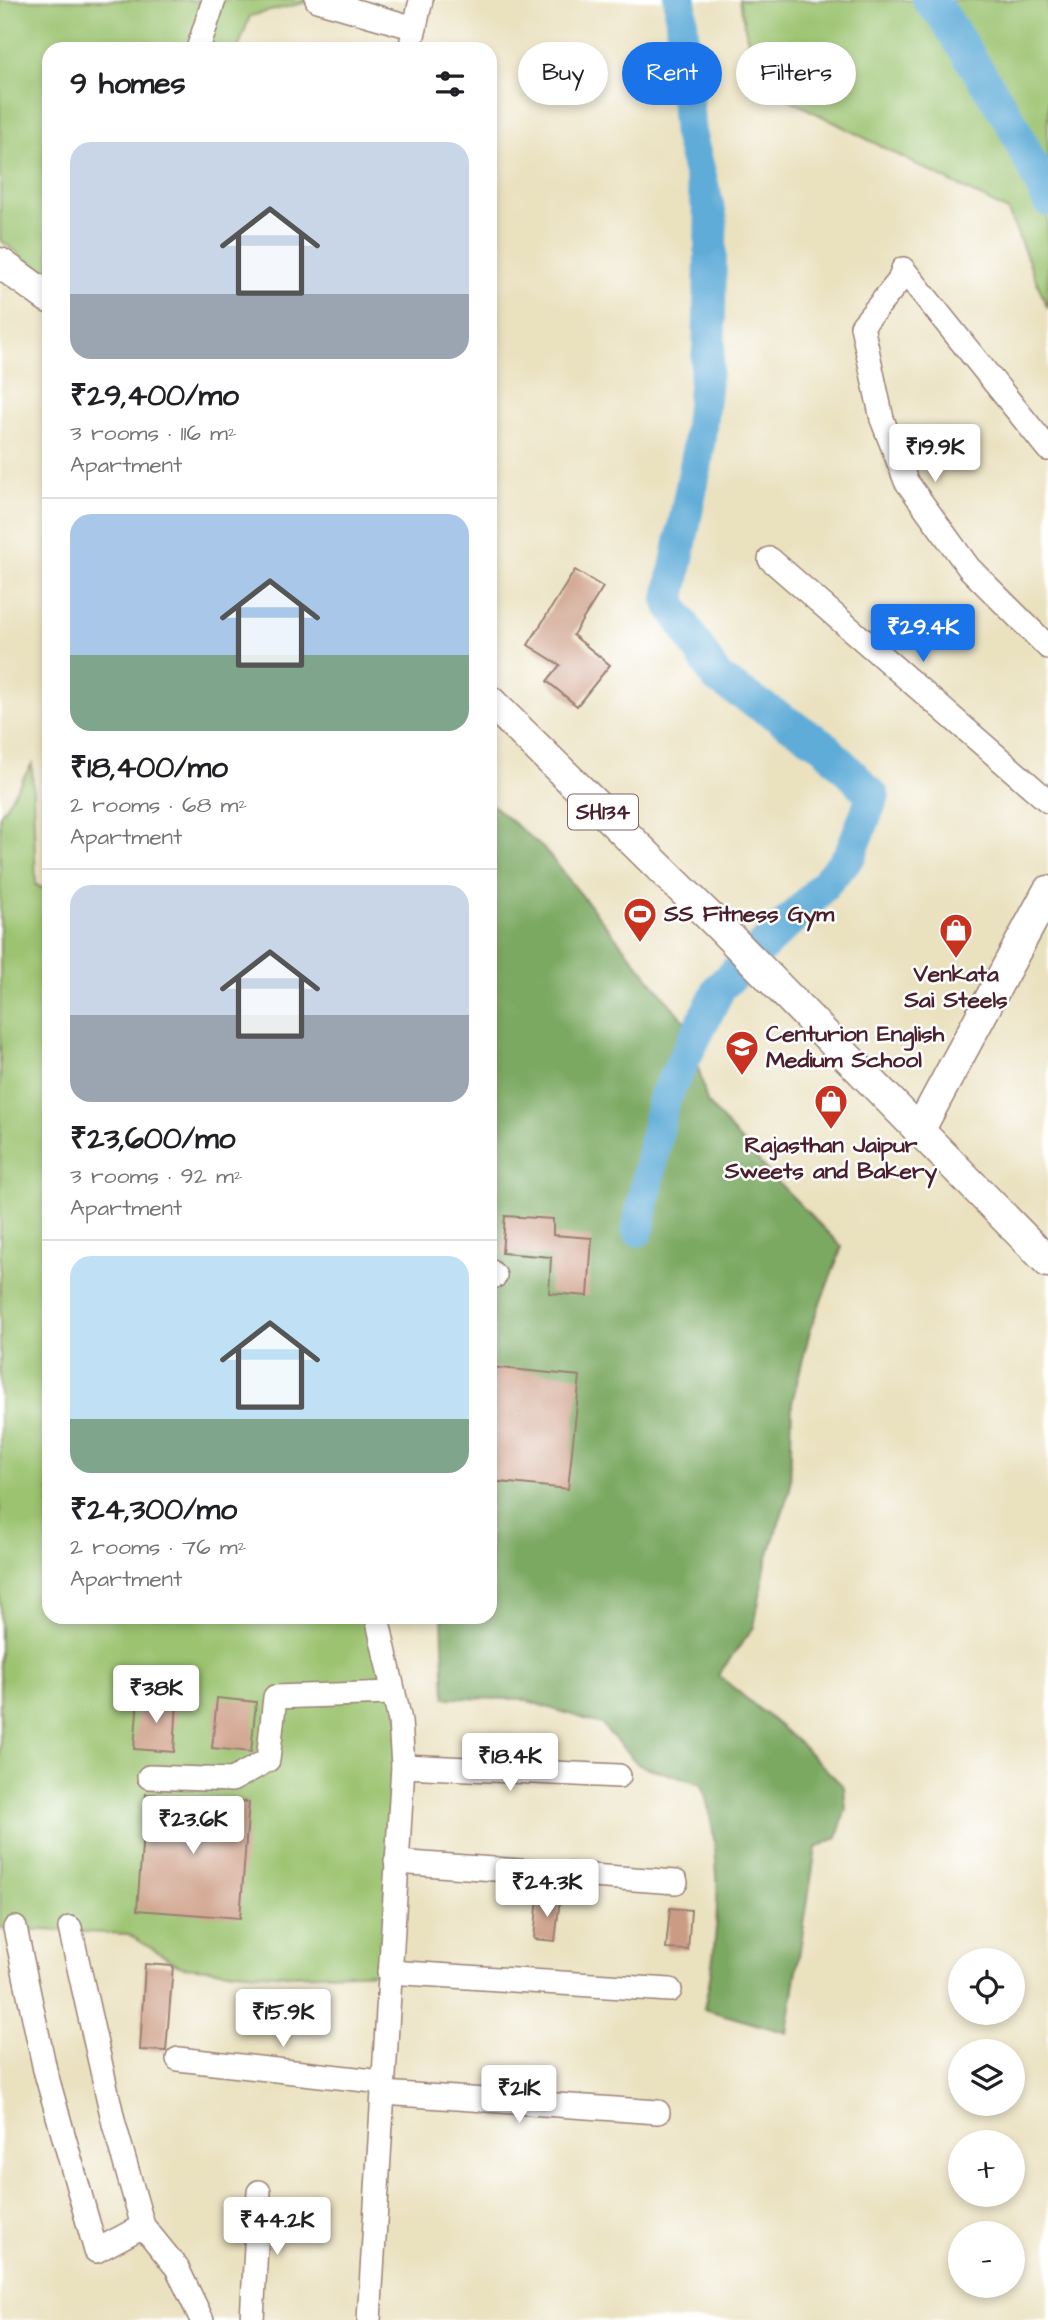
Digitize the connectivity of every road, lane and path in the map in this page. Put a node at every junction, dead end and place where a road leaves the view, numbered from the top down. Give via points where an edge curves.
1 (214, 0) edge
2 (317, 0) edge
3 (421, 0) edge
4 (412, 38) edge
5 (200, 42) edge
6 (0, 263) edge
7 (42, 293) edge
8 (1048, 449) edge
9 (770, 559) dead end
10 (1048, 647) edge
11 (497, 718) edge
12 (1048, 801) edge
13 (1048, 891) edge
14 (919, 1131) junction
15 (1048, 1262) edge
16 (378, 1624) edge
17 (392, 1693) junction
18 (403, 1766) junction
19 (619, 1776) dead end
20 (149, 1777) dead end
21 (396, 1862) junction
22 (676, 1882) dead end
23 (15, 1928) dead end
24 (70, 1928) dead end
25 (389, 1972) junction
26 (670, 1990) dead end
27 (178, 2059) dead end
28 (383, 2088) junction
29 (659, 2112) dead end
30 (259, 2192) dead end
31 (143, 2227) junction
32 (202, 2320) edge
33 (252, 2320) edge
34 (369, 2320) edge

1 - 5 street
2 - 4 street
3 - 4 street
6 - 7 main road
8 - 10 street via 903,269 899,281 862,326 882,419 906,481 968,568
9 - 12 street
11 - 14 main road, SH134 via 716,923
13 - 14 main road
14 - 15 main road, SH134
16 - 17 street
17 - 18 street via 400,1721
17 - 20 street via 275,1697 268,1760 232,1780
18 - 19 street
18 - 21 street
21 - 22 street
21 - 25 street
23 - 31 street via 45,2070 96,2251
24 - 31 street via 114,2124
25 - 26 street
25 - 28 street
27 - 28 street
28 - 29 street
28 - 34 street
30 - 33 street
31 - 32 street via 177,2268

